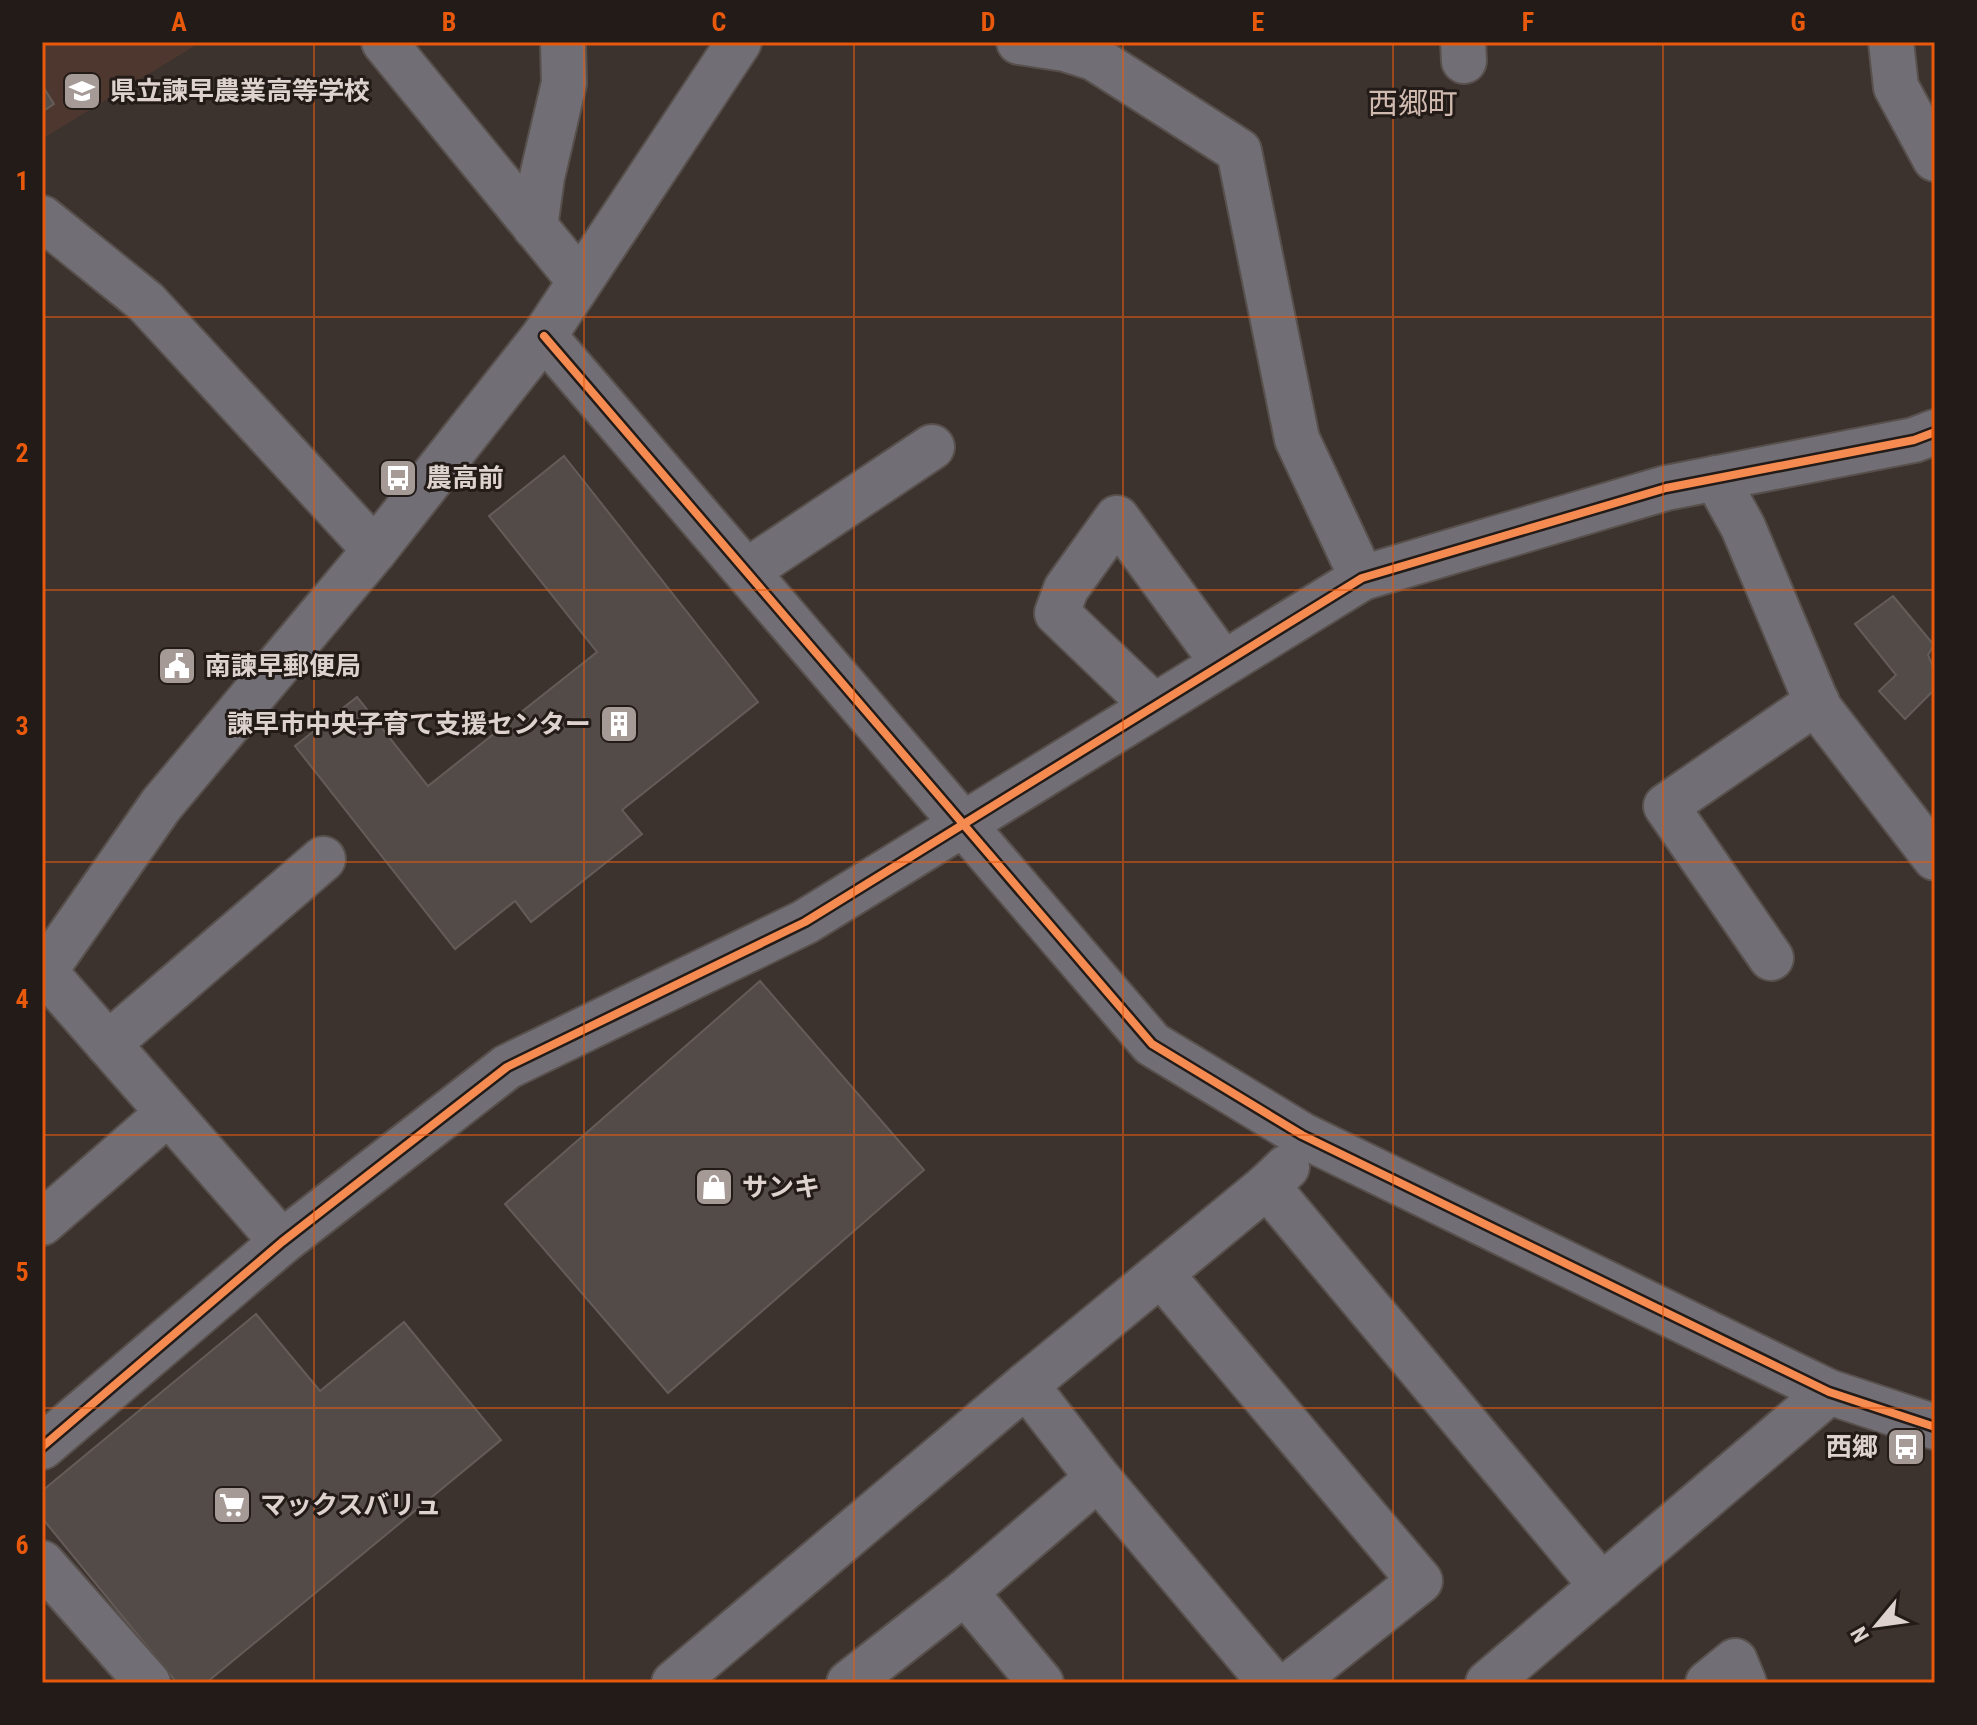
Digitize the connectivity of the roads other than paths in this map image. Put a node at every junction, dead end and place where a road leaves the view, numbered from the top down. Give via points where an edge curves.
1 (384, 42) edge
2 (563, 42) edge
3 (739, 42) edge
4 (1891, 42) edge
5 (1040, 43) edge
6 (1921, 98) edge
7 (1935, 159) edge
8 (42, 218) edge
9 (535, 227) junction
10 (579, 280) junction
11 (544, 336) junction
12 (1935, 432) edge
13 (932, 447) dead end
14 (1716, 478) junction
15 (375, 550) junction
16 (747, 571) junction
17 (1362, 578) junction
18 (1223, 663) junction
19 (1817, 702) junction
20 (1154, 706) junction
21 (965, 825) junction
22 (1935, 858) edge
23 (323, 859) dead end
24 (1771, 958) dead end
25 (43, 974) edge
26 (108, 1044) junction
27 (168, 1113) junction
28 (1314, 1141) junction
29 (1267, 1186) junction
30 (42, 1223) edge
31 (282, 1242) junction
32 (1161, 1274) junction
33 (1026, 1385) junction
34 (1829, 1392) junction
35 (1935, 1427) edge
36 (42, 1447) edge
37 (1098, 1478) junction
38 (42, 1563) edge
39 (1602, 1586) junction
40 (965, 1592) junction
41 (148, 1683) edge
42 (674, 1683) edge
43 (849, 1683) edge
44 (1041, 1683) edge
45 (1271, 1683) edge
46 (1292, 1683) edge
47 (1488, 1683) edge
48 (1708, 1683) edge
49 (1744, 1683) edge

1 - 9 street
2 - 9 street via 564,83
3 - 10 street
4 - 6 street via 1896,87
5 - 17 street via 1094,58 1239,151 1297,439
6 - 7 street
8 - 15 street via 146,302
9 - 10 street
10 - 11 street
11 - 15 street
11 - 16 street
12 - 14 street
13 - 16 street
14 - 17 street
14 - 19 street via 1743,527
15 - 25 street via 161,805
16 - 21 street
17 - 18 street
18 - 20 street
18 - 20 street via 1117,518 1066,589 1057,613
19 - 22 street
19 - 24 street via 1666,806
20 - 21 street
21 - 28 street via 1152,1044
21 - 31 street via 805,922 507,1067
23 - 26 street
25 - 26 street
26 - 27 street
27 - 30 street
27 - 31 street
28 - 29 street
28 - 34 street
29 - 32 street
29 - 39 street
31 - 36 street
32 - 33 street
32 - 46 street via 1420,1581
33 - 37 street
33 - 42 street
34 - 35 street
34 - 39 street
37 - 40 street
37 - 45 street
38 - 41 street
39 - 47 street
40 - 43 street
40 - 44 street
48 - 49 street via 1735,1661

